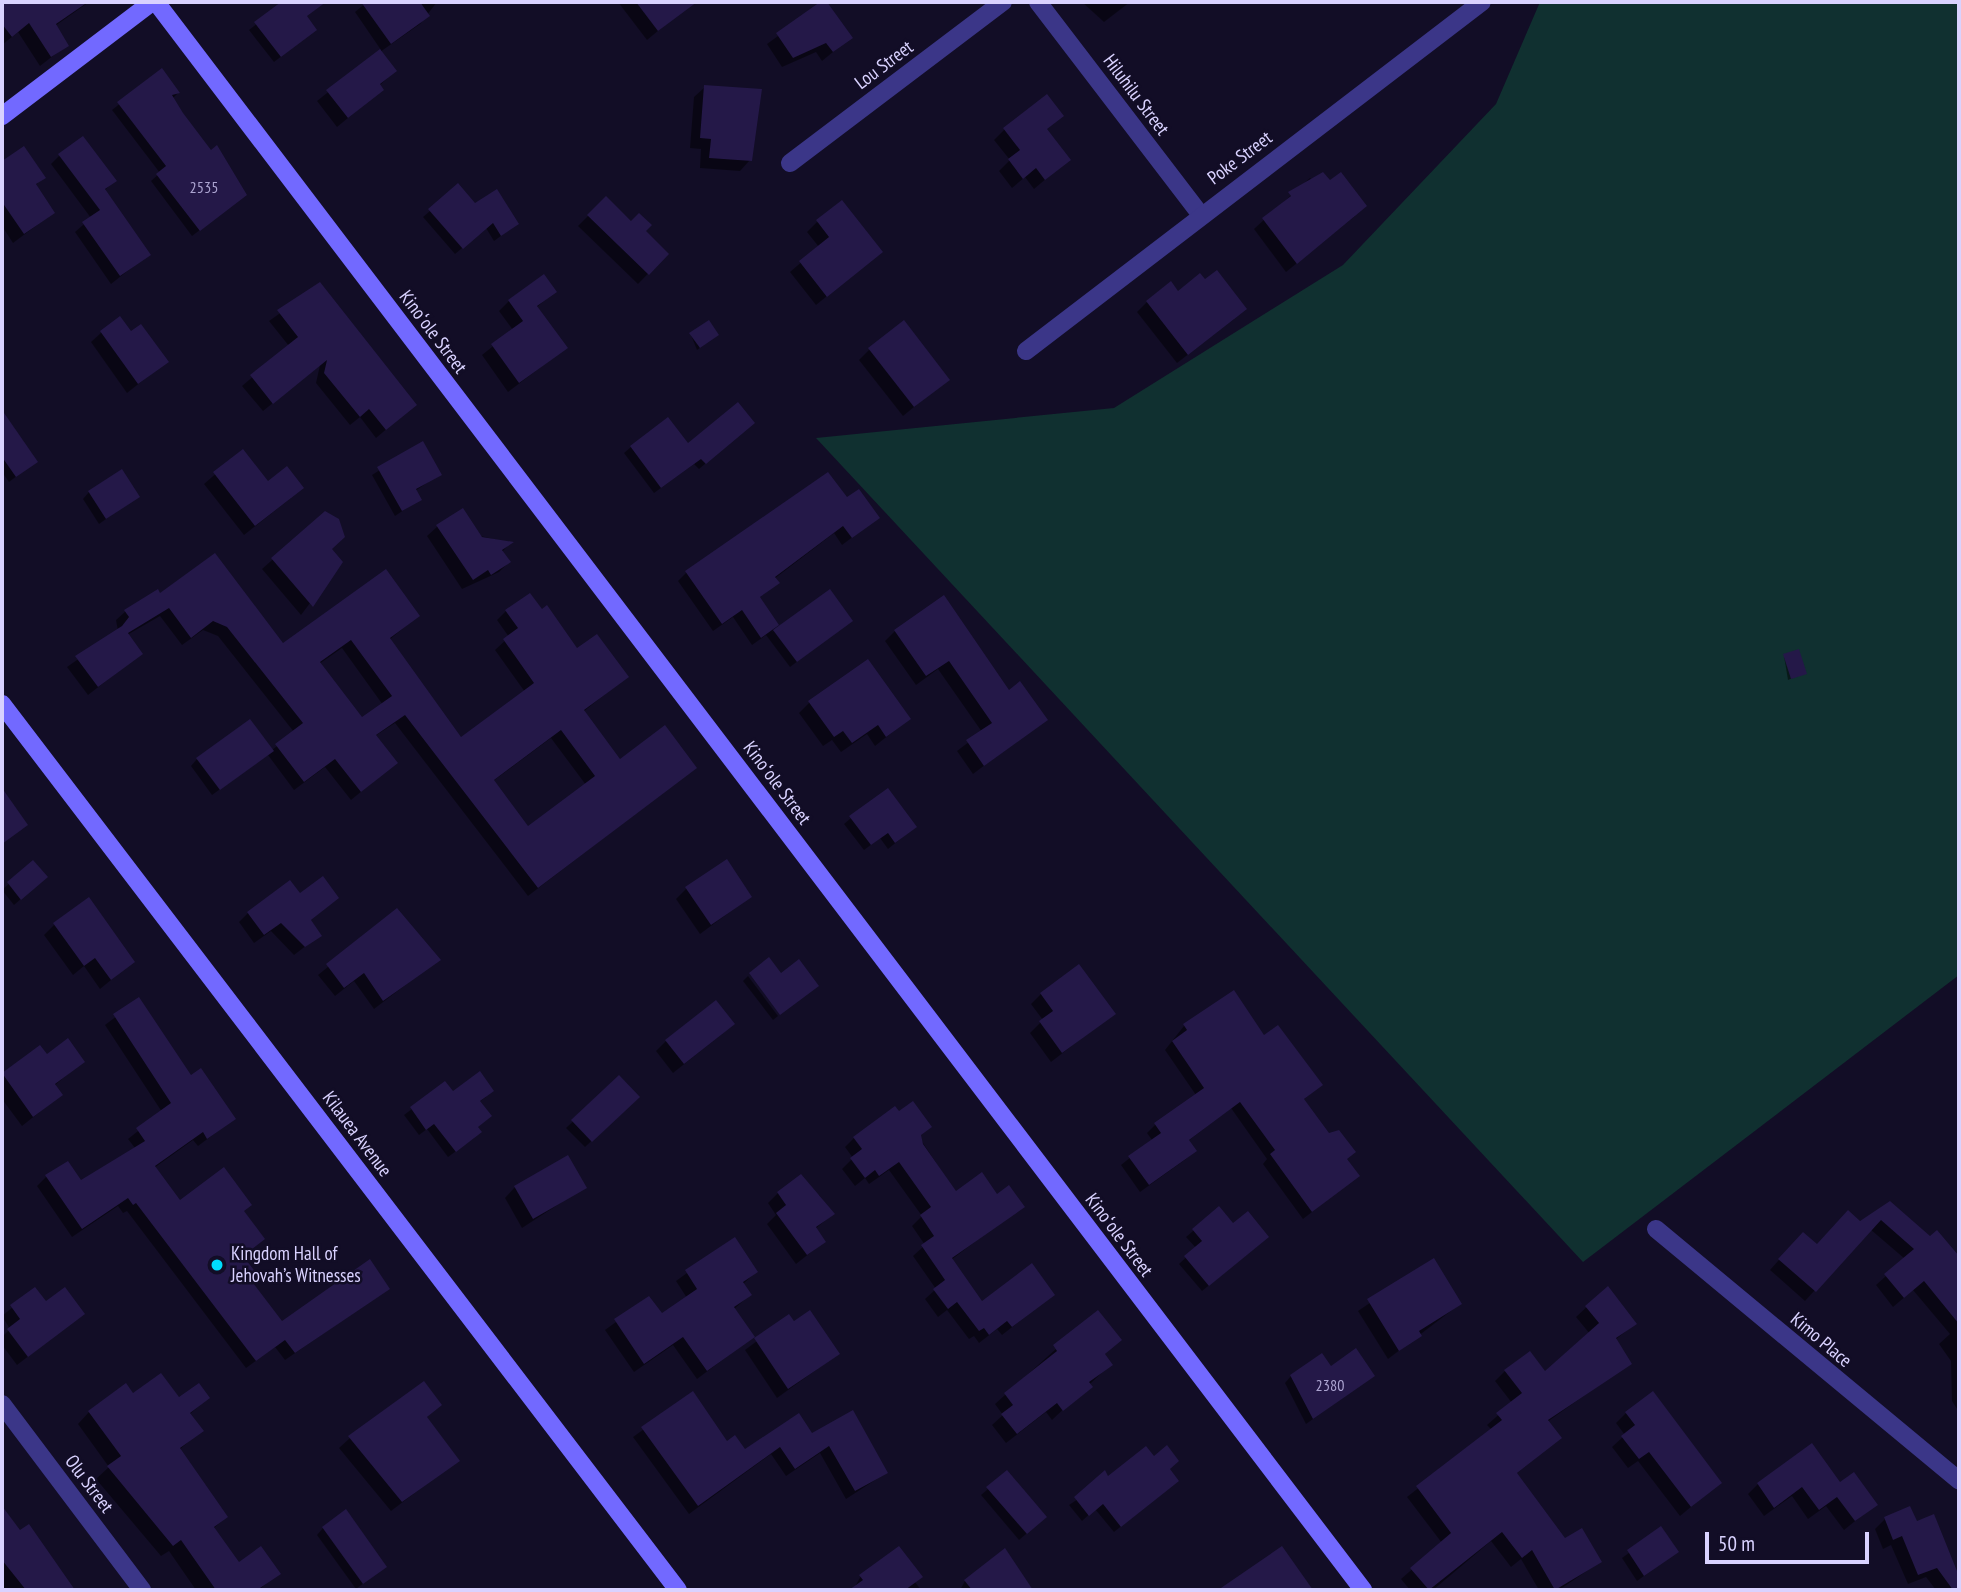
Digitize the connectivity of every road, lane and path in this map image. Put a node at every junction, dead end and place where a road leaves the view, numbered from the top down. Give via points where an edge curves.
1 (154, 2) edge
2 (1003, 2) edge
3 (1038, 2) edge
4 (1482, 2) edge
5 (2, 116) edge
6 (790, 163) dead end
7 (1200, 214) junction
8 (1026, 351) dead end
9 (2, 704) edge
10 (1656, 1230) dead end
11 (2, 1404) edge
12 (1959, 1481) edge
13 (142, 1590) edge
14 (678, 1590) edge
15 (1363, 1590) edge

1 - 5 street
1 - 15 street, Kinoʻole Street
2 - 6 street, Lou Street
3 - 7 street, Hiluhilu Street
4 - 7 street, Poke Street
7 - 8 street, Poke Street
9 - 14 street, Kilauea Avenue
10 - 12 street, Kimo Place
11 - 13 street, Olu Street

